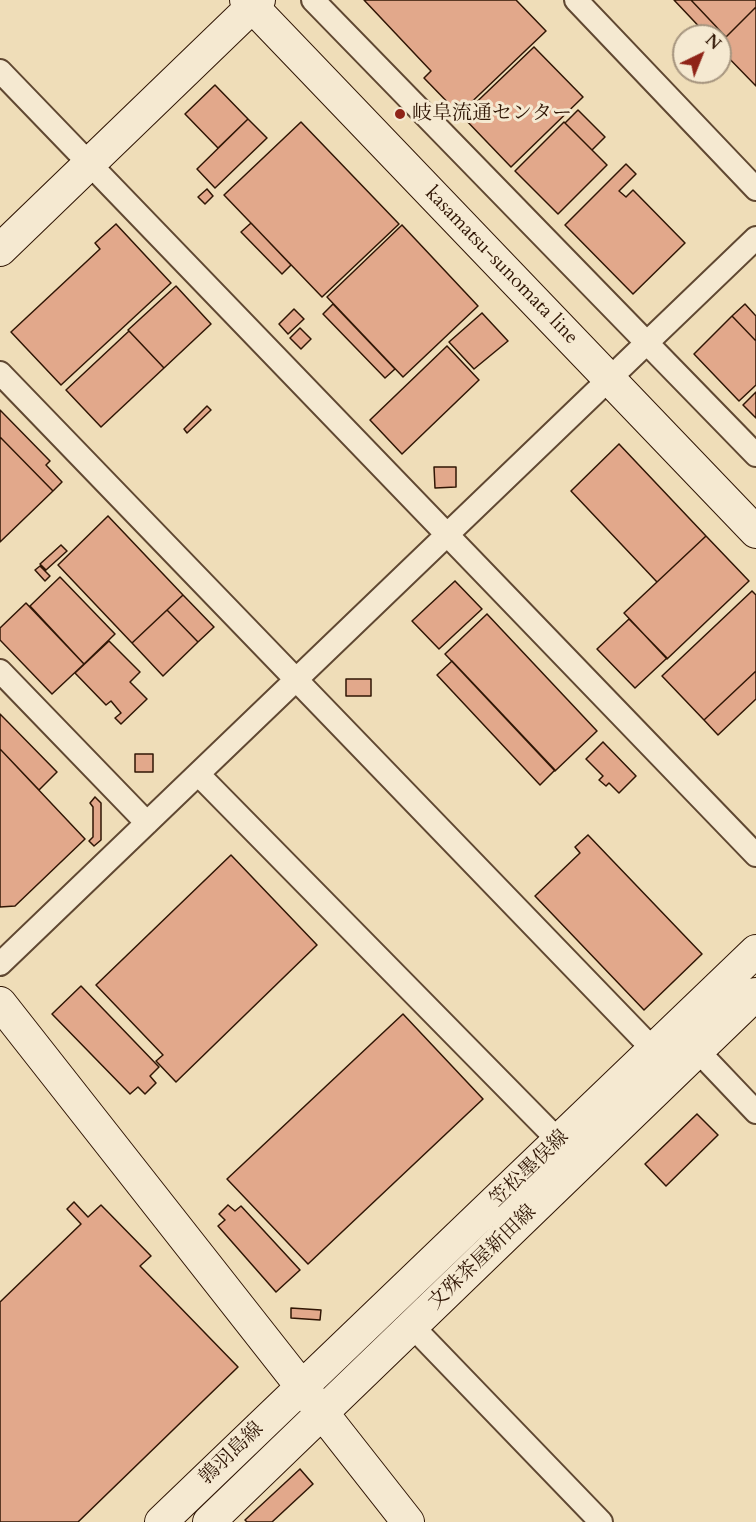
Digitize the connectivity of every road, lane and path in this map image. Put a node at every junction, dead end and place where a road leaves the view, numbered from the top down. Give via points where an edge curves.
1 (313, 0) edge
2 (576, 0) edge
3 (252, 2) edge
4 (0, 71) edge
5 (91, 163) junction
6 (756, 189) edge
7 (756, 238) edge
8 (0, 250) edge
9 (649, 342) junction
10 (0, 372) edge
11 (609, 379) junction
12 (756, 454) edge
13 (756, 532) edge
14 (446, 534) junction
15 (0, 671) edge
16 (296, 680) junction
17 (198, 774) junction
18 (147, 823) junction
19 (756, 855) edge
20 (756, 951) edge
21 (0, 964) edge
22 (756, 994) edge
23 (0, 1003) edge
24 (645, 1041) dead end
25 (697, 1050) junction
26 (756, 1112) edge
27 (559, 1141) junction
28 (413, 1327) junction
29 (303, 1385) junction
30 (325, 1413) junction
31 (161, 1522) edge
32 (209, 1522) edge
33 (408, 1522) edge
34 (601, 1522) edge

1 - 9 street
2 - 6 street
3 - 5 main road
3 - 11 main road, kasamatsu-sunomata line
4 - 5 street
5 - 8 main road
5 - 14 street
7 - 9 street
9 - 11 street
9 - 12 street
10 - 16 street
11 - 13 main road, kasamatsu-sunomata line
11 - 14 street
14 - 16 street
14 - 19 street
15 - 18 street
16 - 17 street
16 - 24 street
17 - 18 street
17 - 27 street
18 - 21 street
20 - 27 main road, 笠松墨俣線
22 - 25 main road, 文殊茶屋新田線
23 - 29 main road
25 - 26 street
25 - 28 main road, 文殊茶屋新田線
27 - 29 main road, 笠松墨俣線
28 - 30 main road, 文殊茶屋新田線
28 - 34 street
29 - 30 main road
29 - 31 main road, 鶉羽島線
30 - 32 main road, 文殊茶屋新田線
30 - 33 main road

